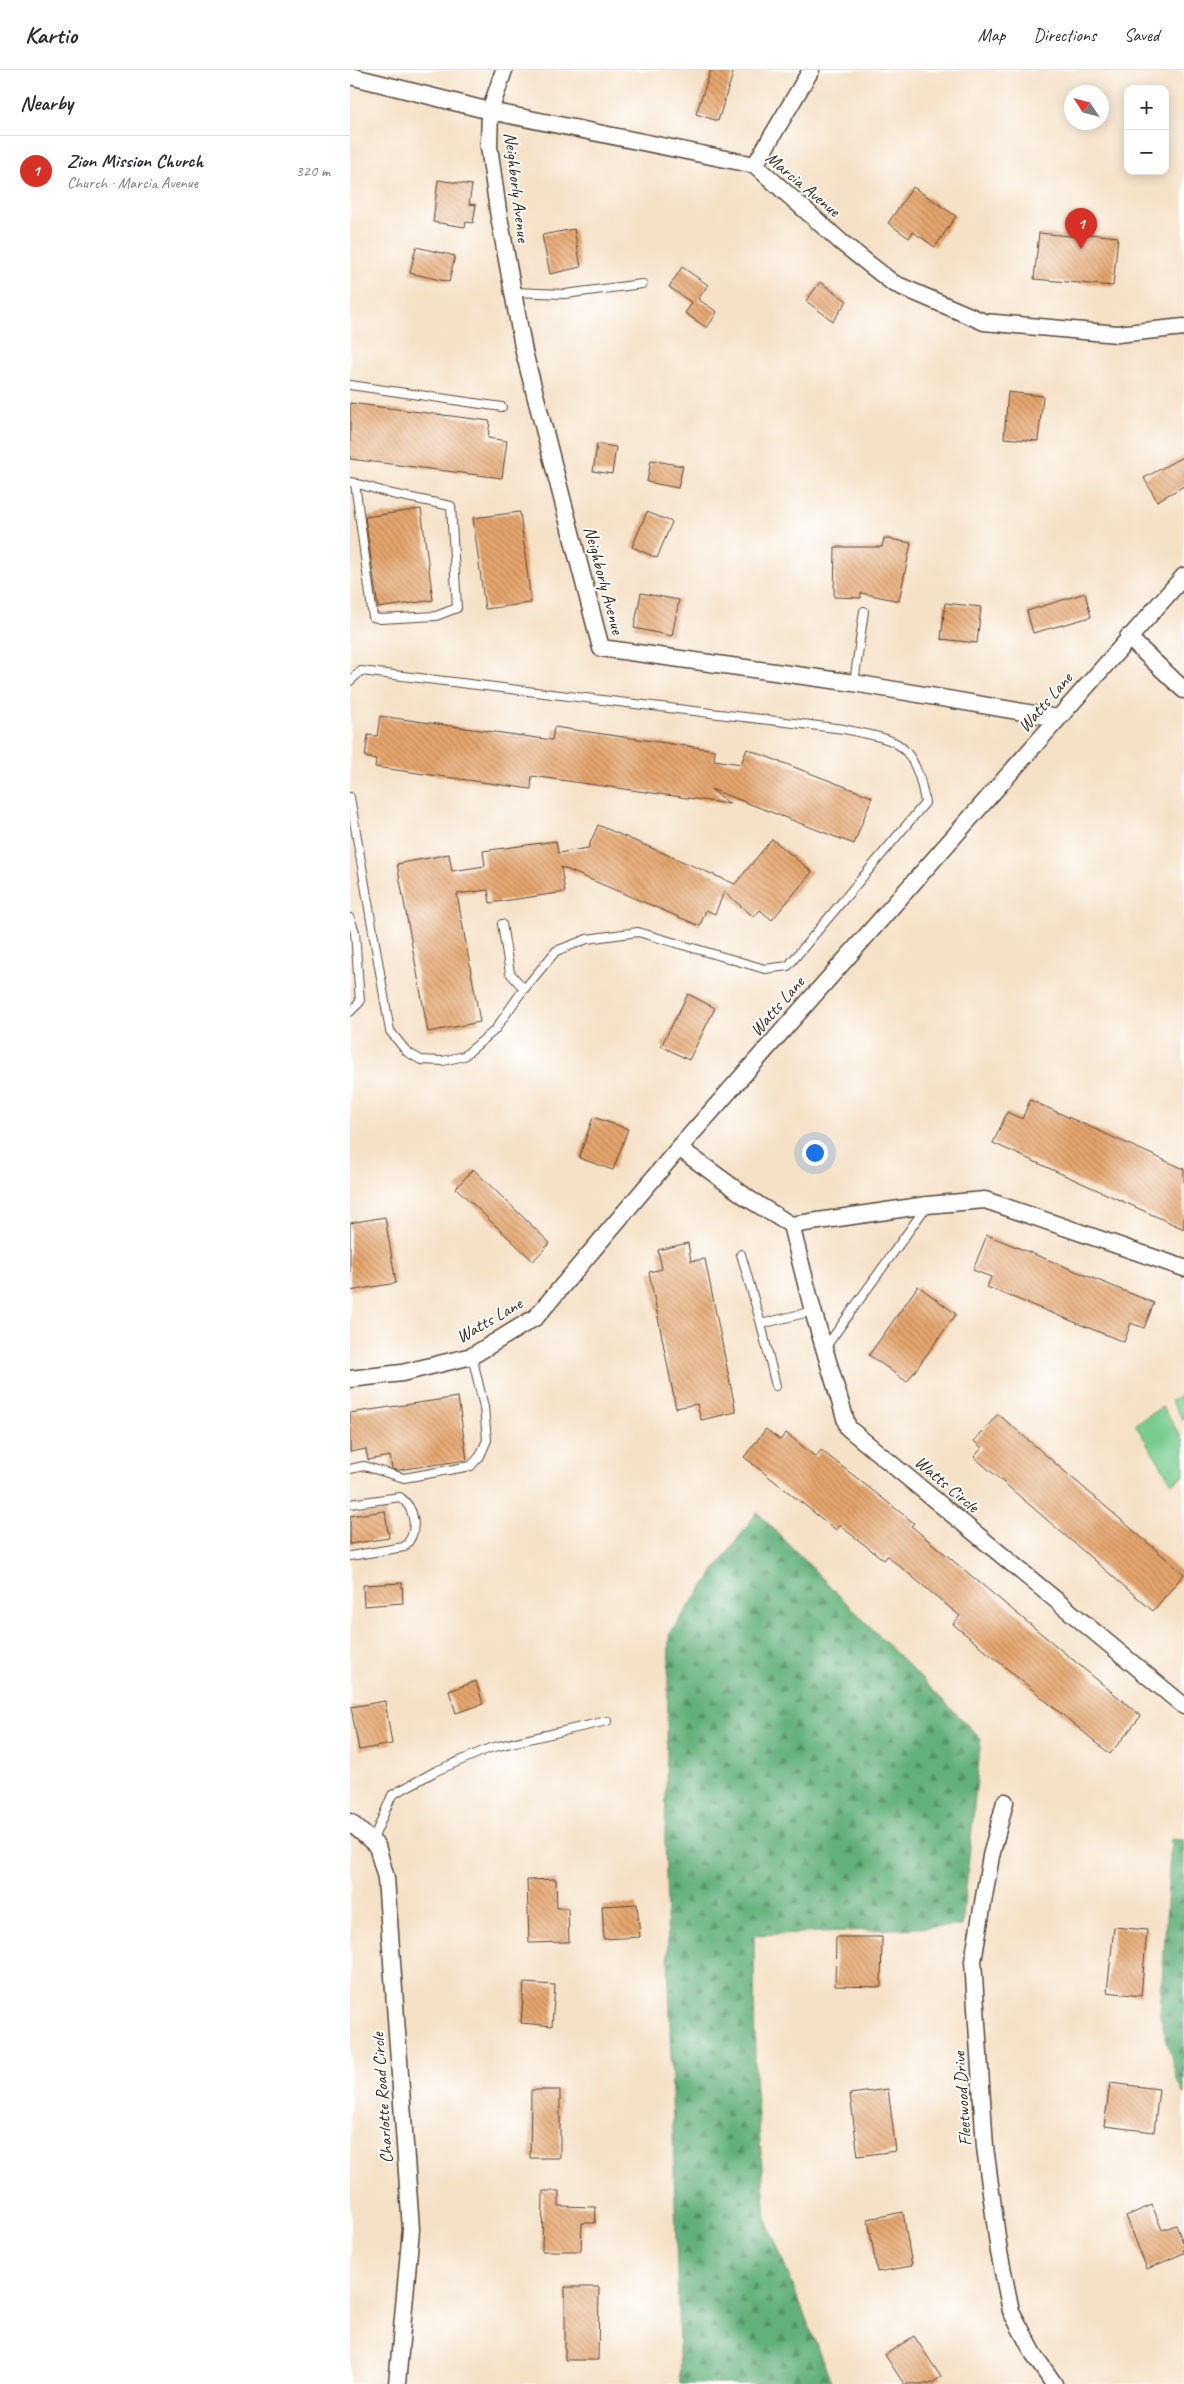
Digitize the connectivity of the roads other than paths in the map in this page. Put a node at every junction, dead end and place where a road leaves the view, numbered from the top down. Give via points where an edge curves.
1 (504, 70) edge
2 (811, 70) edge
3 (350, 76) edge
4 (490, 111) junction
5 (755, 165) junction
6 (642, 284) dead end
7 (513, 292) junction
8 (1184, 327) edge
9 (350, 385) edge
10 (502, 407) dead end
11 (352, 482) edge
12 (1184, 576) edge
13 (864, 611) dead end
14 (1128, 637) junction
15 (350, 681) edge
16 (854, 682) junction
17 (1184, 690) edge
18 (1058, 718) junction
19 (350, 797) edge
20 (352, 821) edge
21 (354, 842) edge
22 (350, 918) edge
23 (502, 924) dead end
24 (524, 989) junction
25 (350, 1012) edge
26 (679, 1148) junction
27 (927, 1205) junction
28 (791, 1225) junction
29 (741, 1254) dead end
30 (1184, 1268) edge
31 (813, 1311) junction
32 (761, 1324) junction
33 (824, 1350) junction
34 (472, 1356) junction
35 (350, 1379) edge
36 (776, 1386) dead end
37 (350, 1469) edge
38 (350, 1504) edge
39 (350, 1556) edge
40 (1184, 1706) edge
41 (607, 1721) dead end
42 (1005, 1802) dead end
43 (350, 1822) edge
44 (372, 1842) junction
45 (397, 2384) edge
46 (1054, 2384) edge

1 - 4 street, Neighborly Avenue
2 - 5 street
3 - 4 street, Marcia Avenue
4 - 5 street, Marcia Avenue
4 - 7 street, Neighborly Avenue via 489,146
5 - 8 street, Marcia Avenue via 841,242 893,283 984,322 1117,334
6 - 7 lane via 565,294
7 - 16 street, Neighborly Avenue via 524,352 600,648
9 - 10 lane
11 - 11 lane via 451,506 457,608 436,616 373,617
12 - 14 street, Watts Lane
13 - 16 lane
14 - 17 street
14 - 18 street, Watts Lane
15 - 24 lane via 361,671 844,729 894,742 907,753 922,779 925,803 788,966 764,970 638,932 587,939 556,951
16 - 18 street, Neighborly Avenue
18 - 26 street, Watts Lane
19 - 20 lane
20 - 21 lane
21 - 24 lane via 390,1032 407,1052 421,1060 443,1061 464,1056 495,1030
22 - 25 lane via 355,932 360,1002
23 - 24 lane via 510,973
26 - 28 street
26 - 34 street, Watts Lane via 536,1317
27 - 28 street
27 - 30 street via 985,1200
27 - 33 lane
28 - 31 street, Watts Circle
29 - 32 lane
31 - 32 lane
31 - 33 street, Watts Circle
32 - 36 lane
33 - 40 street, Watts Circle via 848,1428
34 - 35 street, Watts Lane via 402,1373
34 - 37 lane via 484,1407 487,1440 480,1456 470,1466 404,1478 364,1466
38 - 39 lane via 400,1497 408,1502 412,1511 414,1530 404,1547
41 - 44 lane via 490,1748 436,1771 392,1795
42 - 46 street, Fleetwood Drive via 973,1960 985,2147 999,2252 1011,2310 1036,2358
43 - 44 street, Charlotte Road Circle
44 - 45 street, Charlotte Road Circle via 377,1846 386,1878 412,2229

